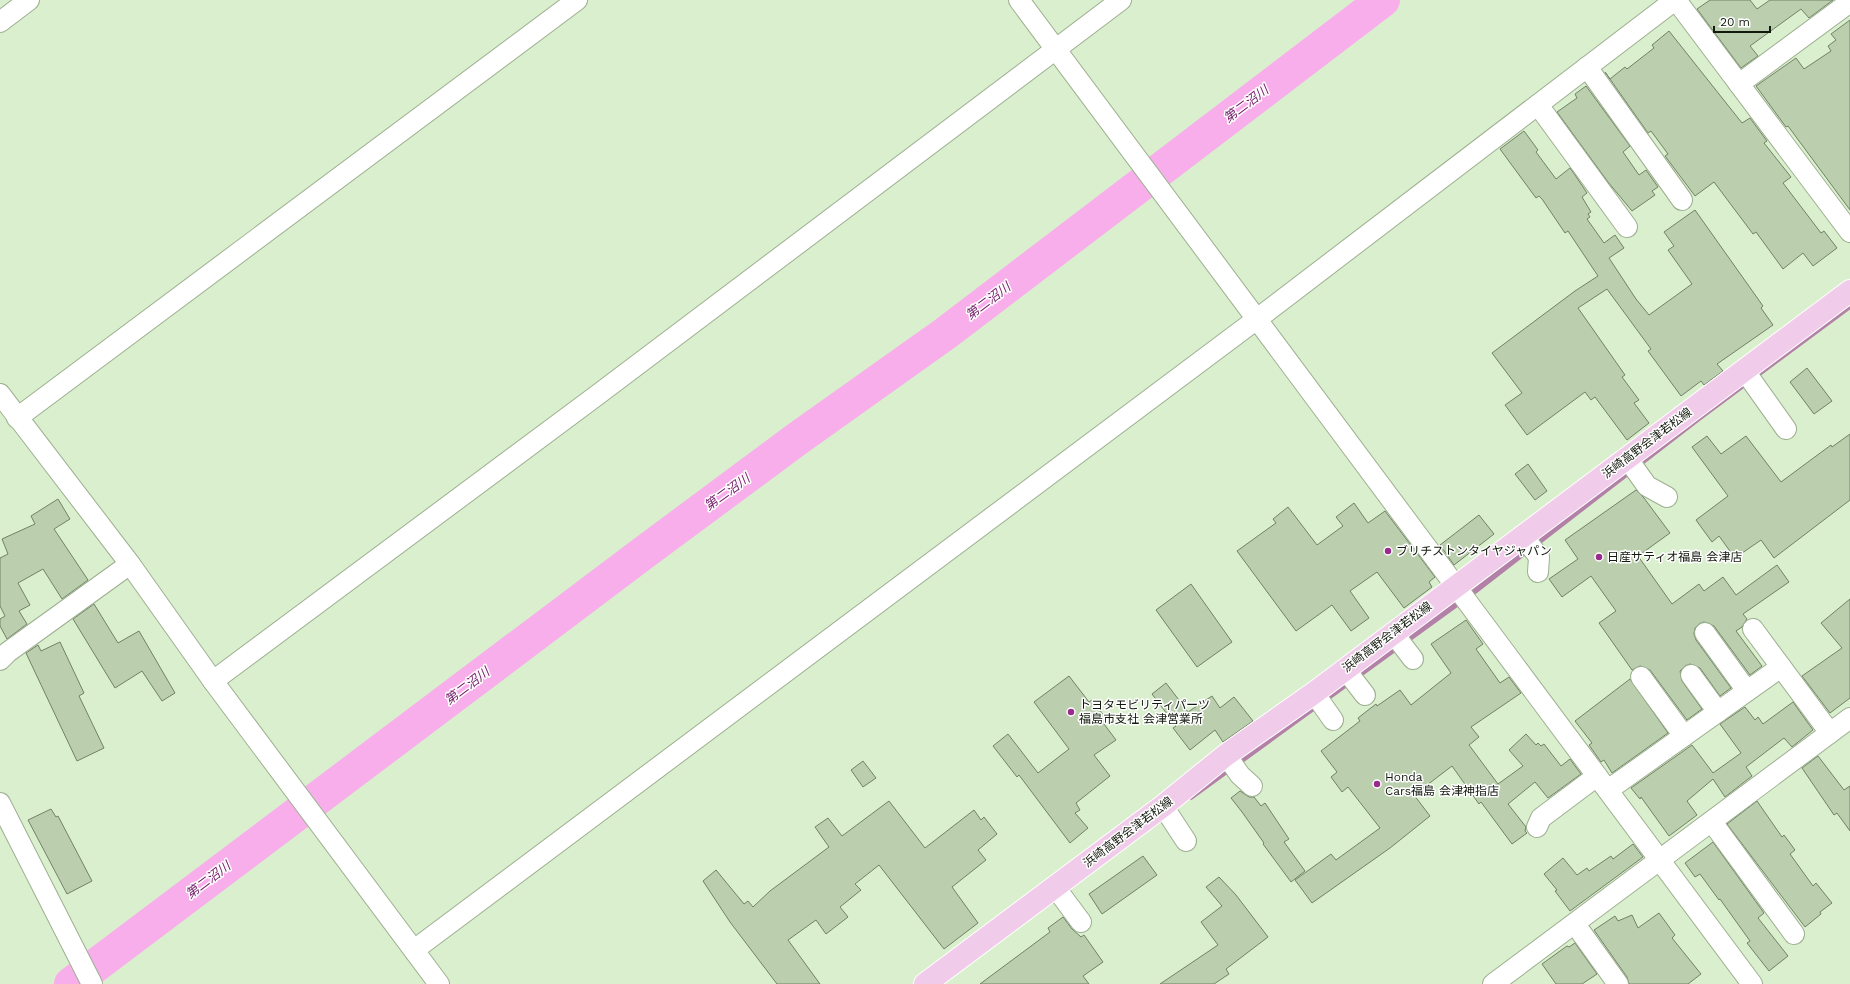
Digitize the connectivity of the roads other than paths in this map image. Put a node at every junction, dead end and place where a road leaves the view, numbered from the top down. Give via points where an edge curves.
1 (29, 0) edge
2 (577, 0) edge
3 (1019, 0) edge
4 (1121, 0) edge
5 (1676, 0) edge
6 (1850, 2) edge
7 (0, 22) edge
8 (1055, 49) junction
9 (1587, 67) junction
10 (1739, 84) junction
11 (1538, 105) junction
12 (1682, 200) dead end
13 (1626, 227) dead end
14 (1850, 232) edge
15 (1850, 292) edge
16 (1257, 319) junction
17 (1744, 370) junction
18 (0, 394) edge
19 (17, 418) junction
20 (1786, 429) dead end
21 (1627, 458) junction
22 (1667, 497) dead end
23 (1523, 536) junction
24 (130, 564) junction
25 (1539, 565) dead end
26 (1458, 588) junction
27 (1754, 629) dead end
28 (1393, 633) junction
29 (1705, 633) dead end
30 (2, 650) edge
31 (1411, 656) dead end
32 (1781, 667) junction
33 (1691, 675) dead end
34 (1641, 677) dead end
35 (213, 681) junction
36 (1747, 691) junction
37 (1314, 693) junction
38 (1718, 712) junction
39 (1330, 715) dead end
40 (1850, 718) edge
41 (1830, 733) junction
42 (1684, 736) junction
43 (1226, 755) junction
44 (1246, 781) dead end
45 (1603, 783) junction
46 (0, 803) edge
47 (1163, 806) junction
48 (1712, 822) junction
49 (1536, 827) dead end
50 (1182, 833) dead end
51 (1661, 861) junction
52 (1054, 887) junction
53 (1076, 915) dead end
54 (1575, 924) junction
55 (1794, 934) dead end
56 (414, 950) junction
57 (936, 981) edge
58 (92, 983) edge
59 (439, 984) edge
60 (1493, 984) edge
61 (1618, 984) edge
62 (1752, 984) edge

1 - 7 street
2 - 19 street
3 - 8 street
4 - 8 street
5 - 9 street
5 - 10 street
6 - 10 street
8 - 16 street
8 - 35 street via 603,392
9 - 11 street
9 - 12 street
10 - 14 street
11 - 13 street
11 - 16 street
15 - 17 main road, 浜崎高野会津若松線
16 - 26 street
16 - 56 street
17 - 20 street
17 - 21 main road, 浜崎高野会津若松線
18 - 19 street
19 - 24 street
21 - 22 street via 1647,486
21 - 23 main road, 浜崎高野会津若松線
23 - 25 street
23 - 26 main road, 浜崎高野会津若松線
24 - 30 street
24 - 35 street
26 - 28 main road, 浜崎高野会津若松線
26 - 45 street
27 - 32 street
28 - 31 street
28 - 37 main road, 浜崎高野会津若松線 via 1356,683
29 - 36 street
32 - 36 street
32 - 41 street
33 - 38 street
34 - 42 street
35 - 56 street
36 - 38 street
37 - 39 street
37 - 43 main road, 浜崎高野会津若松線
38 - 42 street
40 - 41 street
41 - 48 street
42 - 45 street
43 - 44 street
43 - 47 main road, 浜崎高野会津若松線
45 - 49 street via 1541,818
45 - 51 street
46 - 58 street
47 - 50 street
47 - 52 main road, 浜崎高野会津若松線
48 - 51 street
48 - 55 street
51 - 54 street
51 - 62 street
52 - 53 street
52 - 57 main road, 浜崎高野会津若松線
54 - 60 street
54 - 61 street
56 - 59 street

